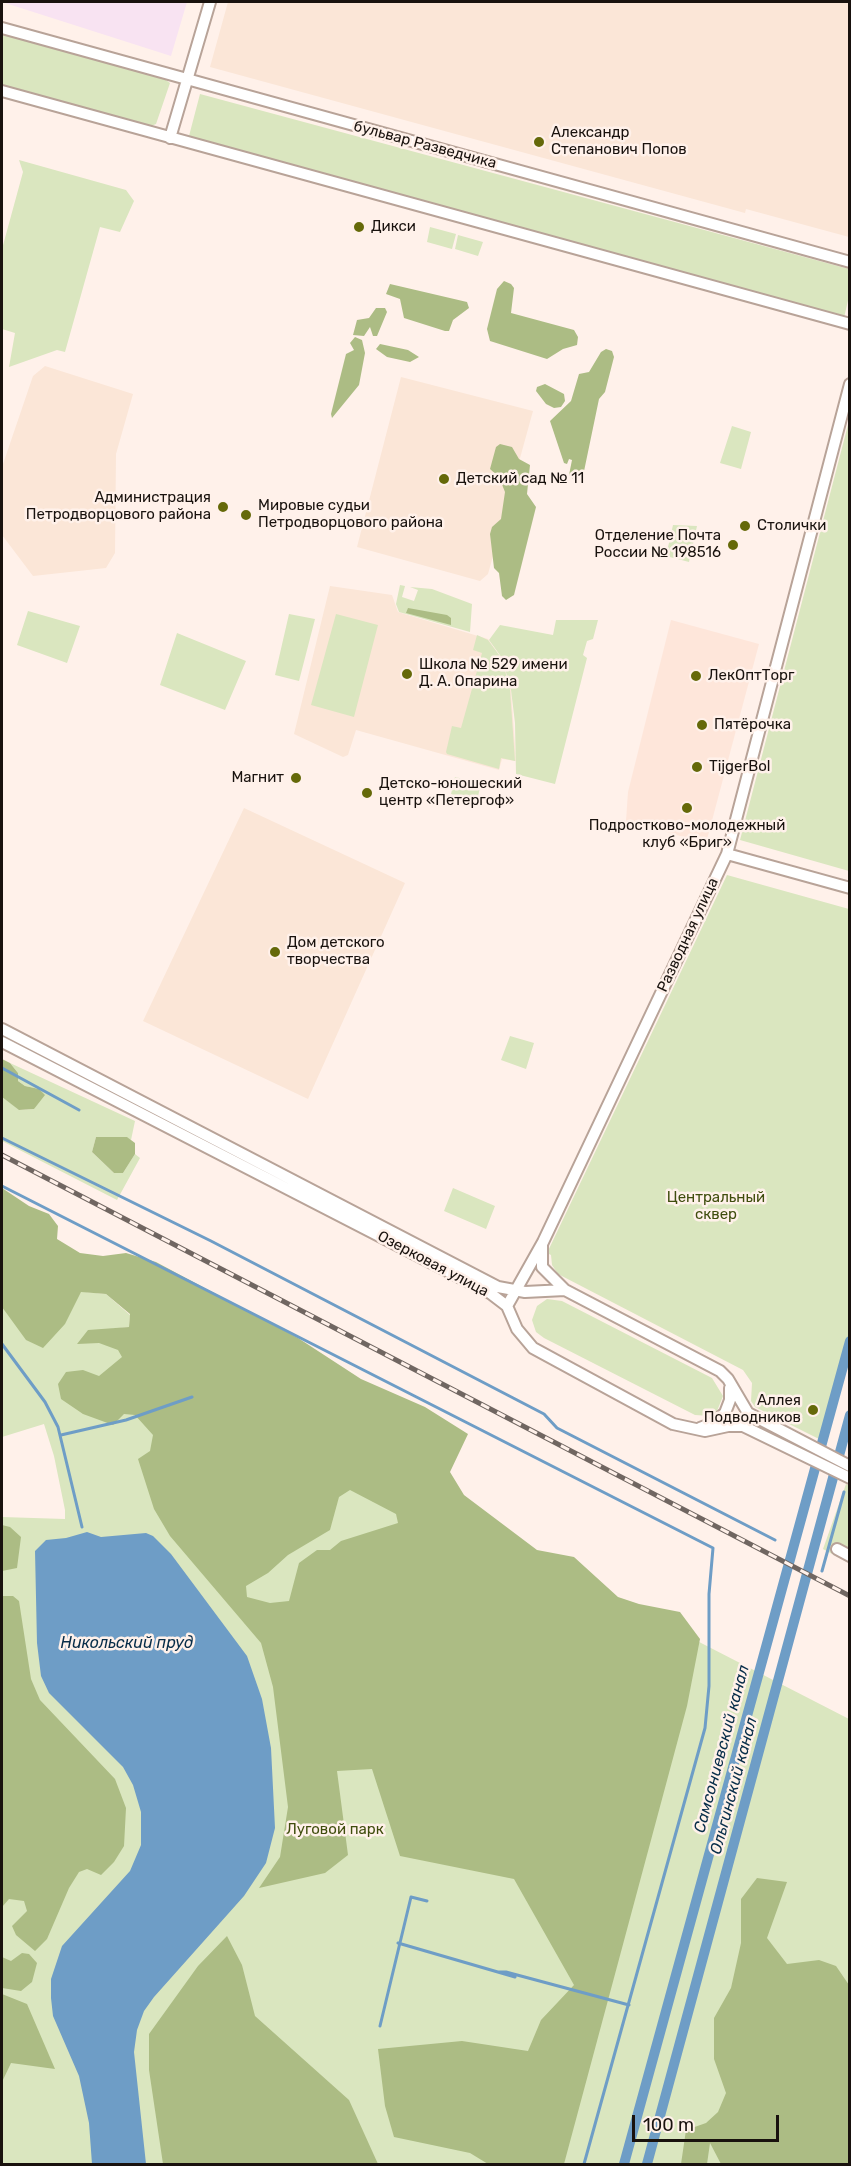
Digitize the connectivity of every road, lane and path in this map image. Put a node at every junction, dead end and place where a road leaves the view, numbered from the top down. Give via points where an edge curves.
1 (210, 2) edge
2 (2, 28) edge
3 (187, 80) junction
4 (2, 91) edge
5 (170, 138) junction
6 (849, 262) edge
7 (849, 324) edge
8 (849, 384) edge
9 (727, 854) junction
10 (849, 888) edge
11 (2, 1029) edge
12 (2, 1042) edge
13 (543, 1242) junction
14 (565, 1290) junction
15 (515, 1291) junction
16 (507, 1306) junction
17 (728, 1379) junction
18 (693, 1429) junction
19 (804, 1449) junction
20 (849, 1472) edge
21 (837, 1549) dead end
22 (849, 1556) edge

1 - 3 street
2 - 3 street, бульвар Разведчика
3 - 5 street
3 - 6 street, бульвар Разведчика
4 - 5 street
5 - 7 street
8 - 9 street, Разводная улица
9 - 10 street
9 - 13 street, Разводная улица
11 - 15 street, Озерковая улица via 498,1287
12 - 16 street, Озерковая улица via 490,1293
13 - 14 street, Озерковая улица via 542,1267
13 - 15 street, Разводная улица
14 - 15 street, Озерковая улица
14 - 17 street, Озерковая улица via 720,1371
15 - 16 street, Разводная улица
16 - 18 street, Озерковая улица via 521,1336 540,1352 673,1424
17 - 18 street via 731,1393 724,1413 706,1427
17 - 19 street, Озерковая улица via 748,1413
18 - 19 street, Озерковая улица via 712,1431 743,1426
19 - 20 street, Озерковая улица
21 - 22 street

